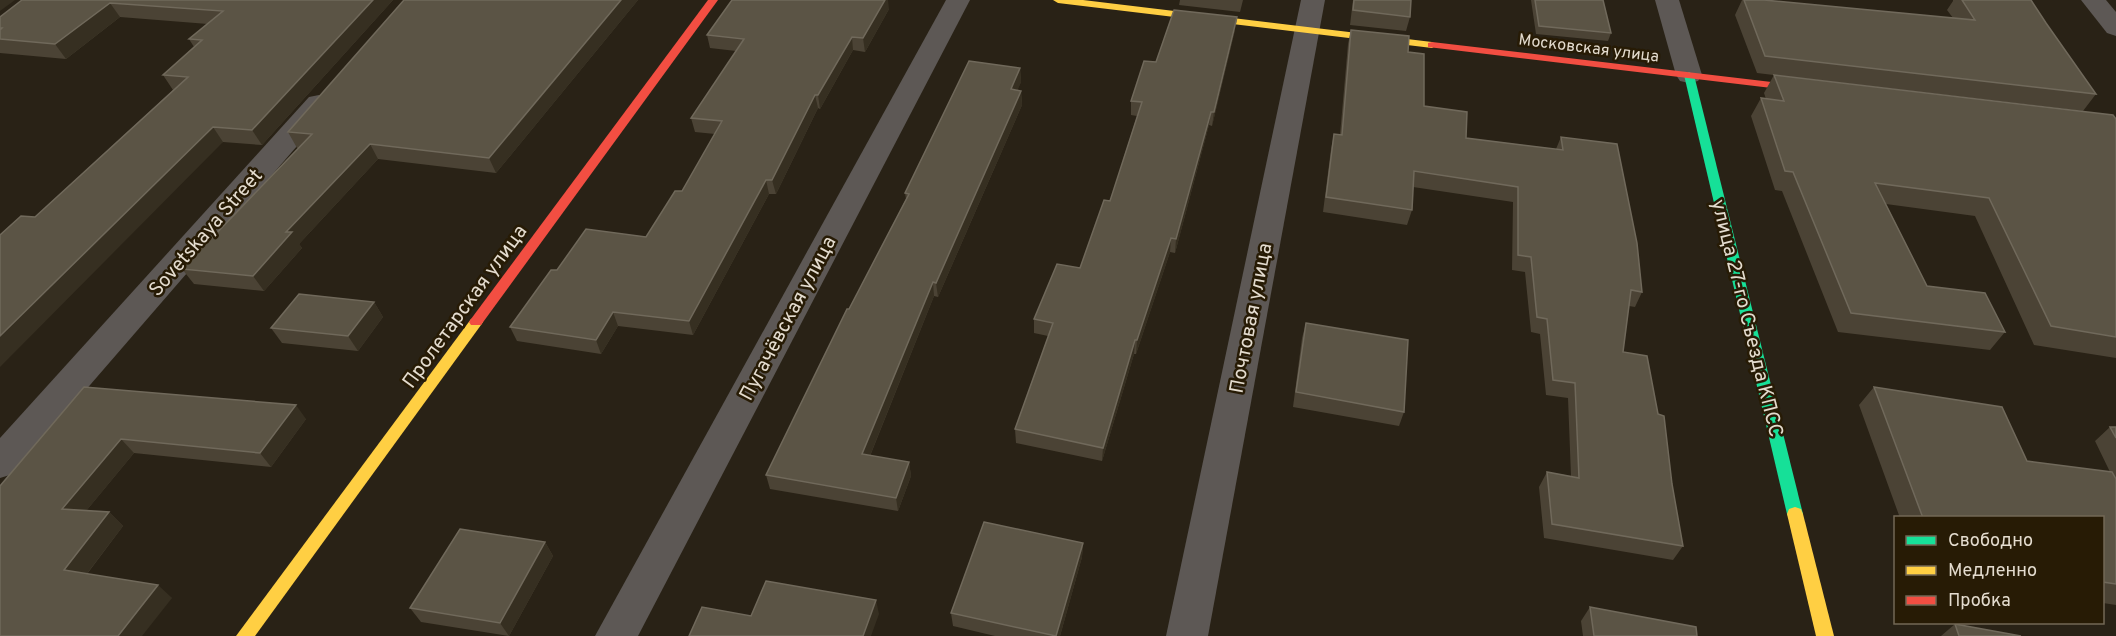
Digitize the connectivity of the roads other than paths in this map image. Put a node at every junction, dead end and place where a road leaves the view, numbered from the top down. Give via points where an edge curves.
1 (713, 0) edge
2 (958, 0) edge
3 (1058, 0) edge
4 (1666, 0) edge
5 (2093, 0) edge
6 (1310, 15) edge
7 (2116, 28) edge
8 (1689, 75) junction
9 (339, 80) edge
10 (1831, 92) edge
11 (0, 463) edge
12 (245, 636) edge
13 (616, 636) edge
14 (1187, 636) edge
15 (1825, 636) edge

1 - 12 street, Пролетарская улица
2 - 13 street, Пугачёвская улица
3 - 6 street, Московская улица
4 - 8 street, улица 27-го Съезда КПСС
5 - 7 street
6 - 8 street, Московская улица
6 - 14 street, Почтовая улица
8 - 10 street, Московская улица
8 - 15 street, улица 27-го Съезда КПСС
9 - 11 street, Sovetskaya Street

